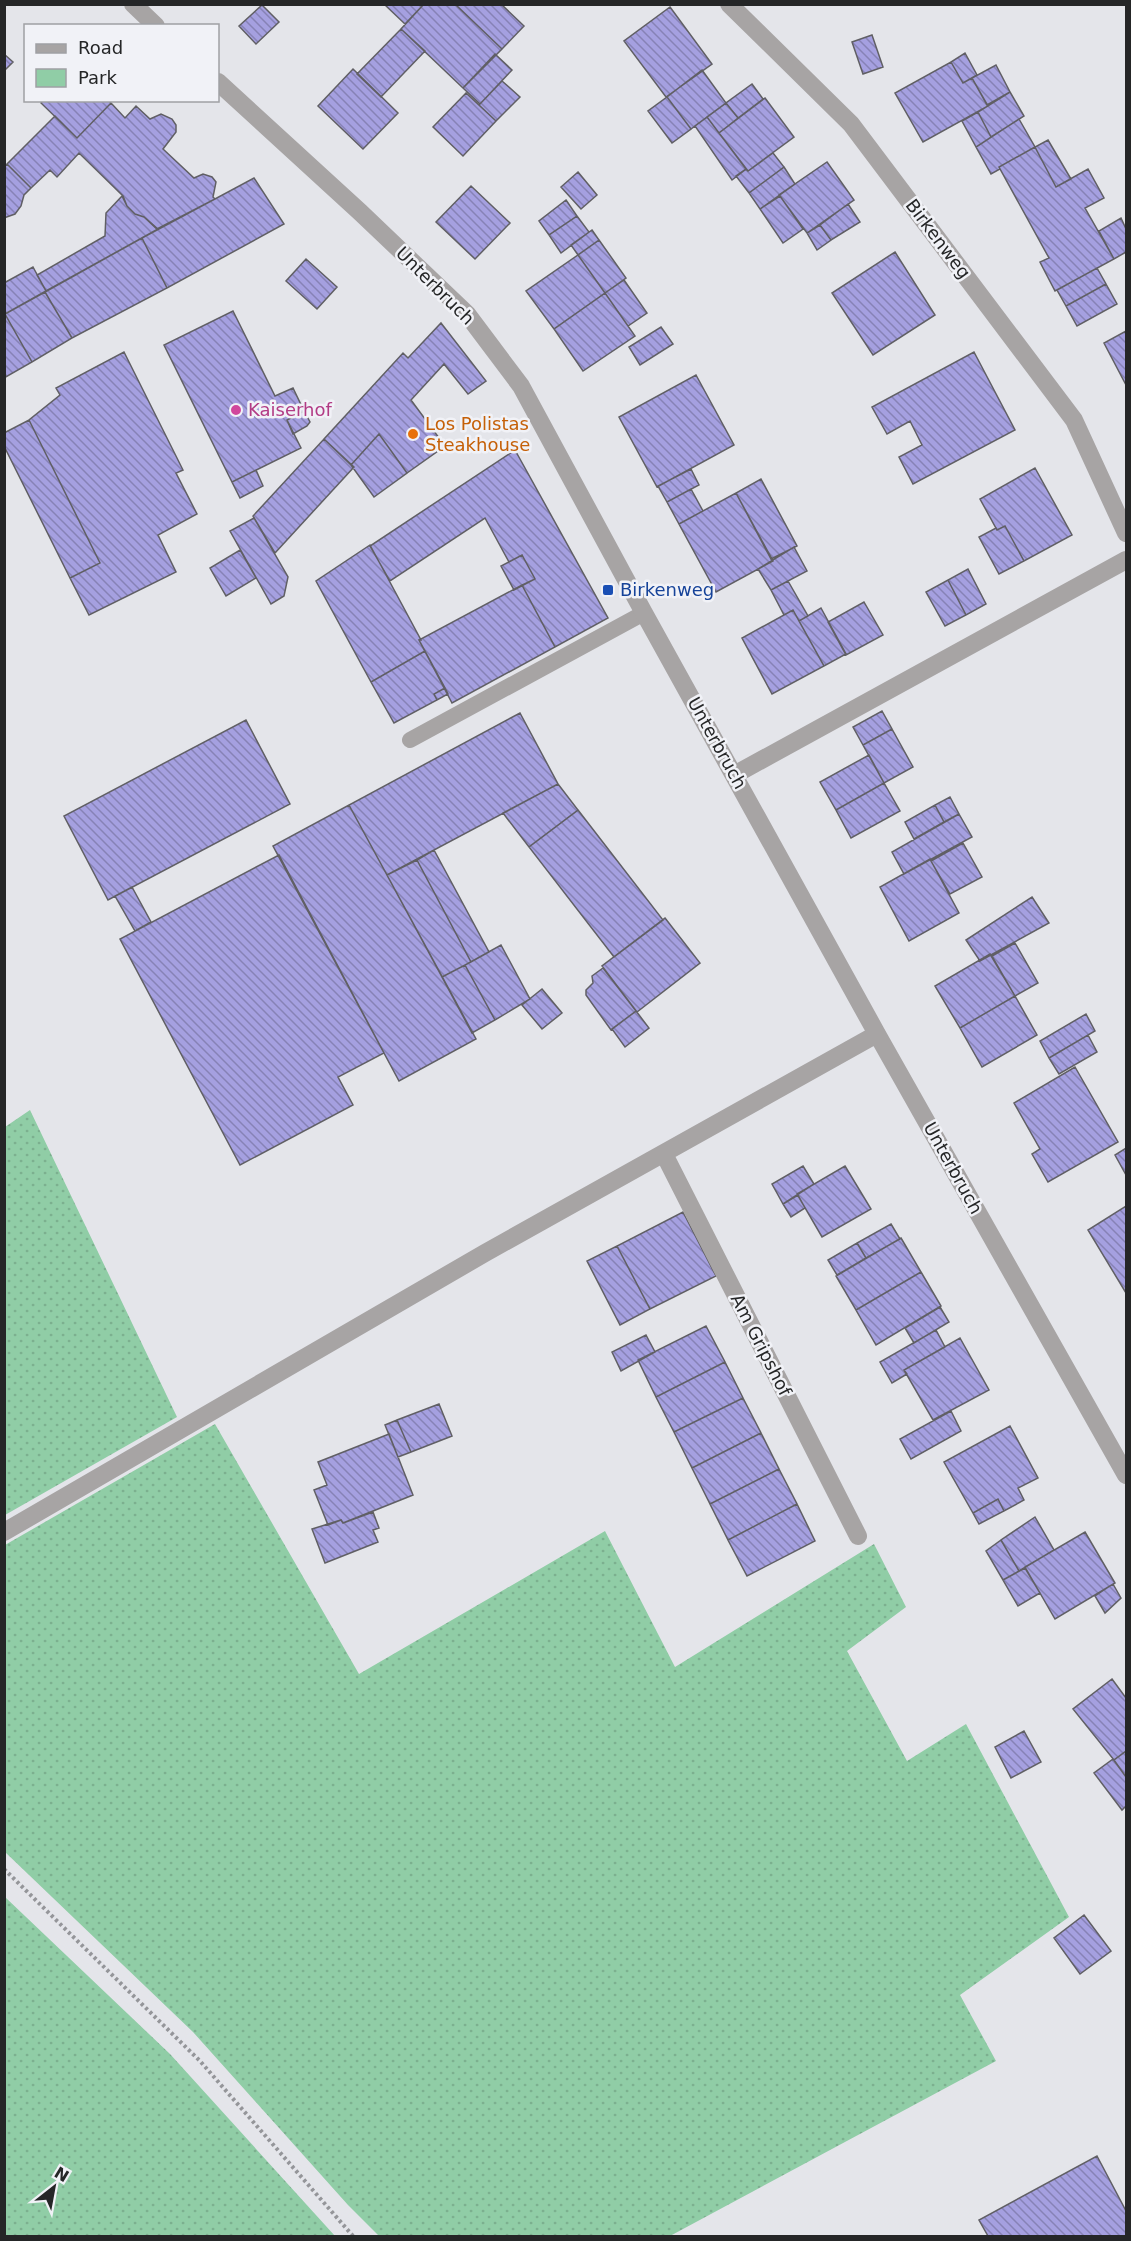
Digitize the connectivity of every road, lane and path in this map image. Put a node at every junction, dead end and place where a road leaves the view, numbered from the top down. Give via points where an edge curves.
1 (133, 4) edge
2 (729, 4) edge
3 (154, 24) edge
4 (219, 83) edge
5 (1126, 532) edge
6 (1126, 560) edge
7 (644, 613) junction
8 (410, 740) dead end
9 (734, 775) junction
10 (878, 1034) junction
11 (664, 1154) junction
12 (1126, 1475) edge
13 (4, 1532) edge
14 (858, 1536) dead end
15 (4, 1869) edge
16 (353, 2236) edge

1 - 3 street
2 - 5 street, Birkenweg via 851,124 1074,420
4 - 7 street, Unterbruch via 467,314 521,386
6 - 9 street
7 - 8 lane
7 - 9 street, Unterbruch
9 - 10 street, Unterbruch
10 - 11 street
10 - 12 street, Unterbruch
11 - 13 street via 485,1253
11 - 14 street, Am Gripshof
15 - 16 path via 200,2061

